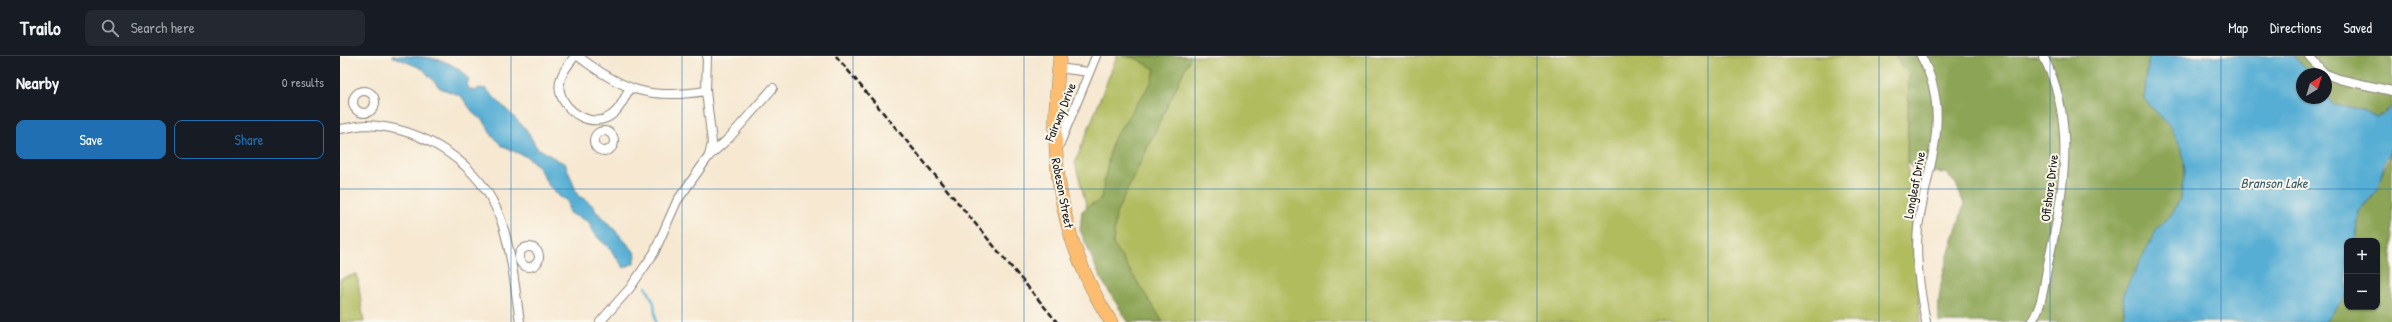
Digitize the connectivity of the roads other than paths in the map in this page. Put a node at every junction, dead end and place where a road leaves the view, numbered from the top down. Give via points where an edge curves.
1 (575, 56) edge
2 (578, 56) edge
3 (707, 56) edge
4 (1096, 56) edge
5 (1921, 56) edge
6 (2043, 56) edge
7 (2309, 56) edge
8 (1059, 62) edge
9 (2320, 68) edge
10 (1089, 72) junction
11 (2332, 76) edge
12 (773, 88) dead end
13 (630, 89) junction
14 (706, 91) junction
15 (2392, 91) edge
16 (365, 112) dead end
17 (600, 119) junction
18 (366, 125) junction
19 (340, 129) edge
20 (603, 131) dead end
21 (710, 156) junction
22 (1055, 156) junction
23 (520, 322) edge
24 (600, 322) edge
25 (1111, 322) edge
26 (1926, 322) edge
27 (2031, 322) edge

1 - 17 street via 561,78 560,91 564,102 584,119
2 - 13 street via 607,77
3 - 14 street
4 - 10 street, Fairway Drive
5 - 26 street, Longleaf Drive via 1932,79 1938,121 1917,242
6 - 27 street, Offshore Drive via 2053,78 2061,108 2065,171 2040,303
7 - 9 street
8 - 10 street
8 - 22 main road, Robeson Street via 1054,109
10 - 22 street, Fairway Drive
11 - 15 street
12 - 21 street
13 - 14 street via 665,95
13 - 17 street via 613,115
14 - 21 street via 712,143
16 - 18 street
17 - 20 street
18 - 19 street
18 - 23 street via 392,128 438,145 470,170 494,203 514,259
21 - 24 street via 677,201 654,253 630,288
22 - 25 main road, Robeson Street via 1060,191 1073,242 1093,290

